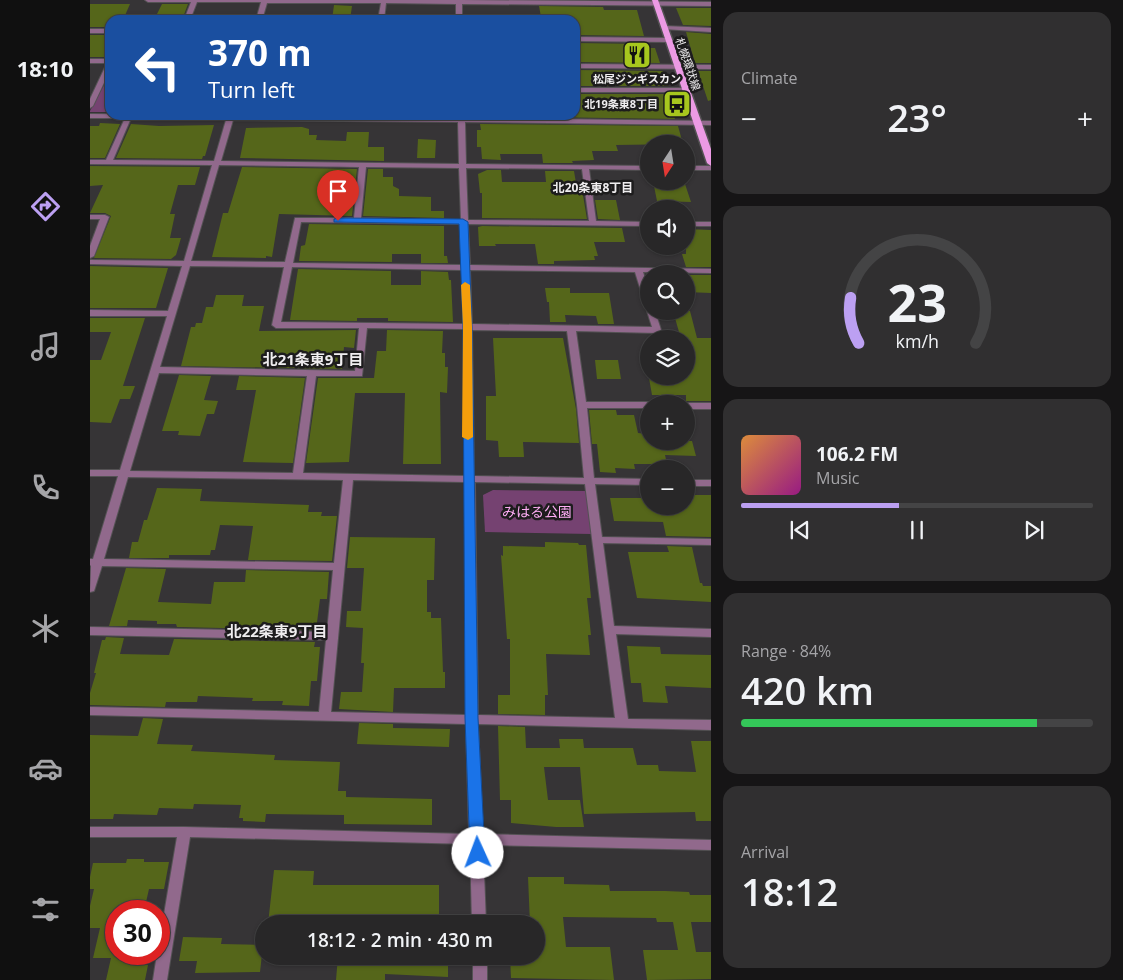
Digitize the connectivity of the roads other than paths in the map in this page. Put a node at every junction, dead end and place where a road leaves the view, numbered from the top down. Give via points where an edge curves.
1 (148, 0) edge
2 (195, 0) edge
3 (265, 0) edge
4 (384, 1) edge
5 (459, 1) edge
6 (527, 1) edge
7 (655, 2) edge
8 (710, 4) edge
9 (188, 15) edge
10 (261, 15) edge
11 (383, 15) edge
12 (460, 15) edge
13 (665, 28) junction
14 (710, 30) edge
15 (90, 31) edge
16 (105, 31) edge
17 (580, 39) edge
18 (668, 40) junction
19 (90, 61) edge
20 (105, 62) edge
21 (580, 66) edge
22 (678, 67) junction
23 (710, 67) edge
24 (105, 73) edge
25 (580, 90) edge
26 (685, 90) junction
27 (90, 106) edge
28 (90, 116) edge
29 (105, 116) edge
30 (127, 120) edge
31 (230, 120) edge
32 (461, 120) edge
33 (580, 120) edge
34 (696, 122) junction
35 (710, 123) edge
36 (90, 162) edge
37 (109, 162) junction
38 (710, 162) edge
39 (216, 163) junction
40 (363, 165) junction
41 (462, 166) junction
42 (585, 167) junction
43 (640, 168) edge
44 (695, 168) edge
45 (710, 168) edge
46 (90, 217) edge
47 (357, 221) junction
48 (463, 222) junction
49 (593, 224) junction
50 (640, 224) edge
51 (695, 224) edge
52 (710, 224) edge
53 (90, 256) edge
54 (90, 262) edge
55 (187, 263) junction
56 (289, 265) junction
57 (464, 267) junction
58 (638, 270) junction
59 (710, 271) edge
60 (640, 276) edge
61 (90, 313) edge
62 (172, 314) junction
63 (654, 320) edge
64 (364, 326) junction
65 (468, 327) junction
66 (571, 328) junction
67 (156, 370) junction
68 (312, 373) junction
69 (582, 405) junction
70 (640, 406) edge
71 (695, 406) edge
72 (710, 406) edge
73 (90, 473) edge
74 (126, 474) junction
75 (298, 476) junction
76 (348, 477) junction
77 (468, 479) junction
78 (590, 481) junction
79 (640, 482) edge
80 (695, 483) edge
81 (710, 483) edge
82 (597, 540) junction
83 (710, 542) edge
84 (94, 562) edge
85 (339, 567) junction
86 (90, 588) edge
87 (611, 630) junction
88 (90, 631) edge
89 (710, 633) edge
90 (332, 636) junction
91 (90, 711) edge
92 (324, 717) junction
93 (472, 718) junction
94 (622, 722) junction
95 (710, 725) edge
96 (90, 832) edge
97 (184, 832) junction
98 (477, 840) junction
99 (710, 845) edge
100 (479, 915) edge
101 (480, 965) edge
102 (160, 980) edge
103 (480, 980) edge

1 - 2 street
2 - 3 street
2 - 9 street
3 - 4 street
3 - 10 street
4 - 5 street
4 - 11 street
5 - 6 street
5 - 12 street
6 - 7 street
7 - 8 street
7 - 13 main road, 札幌環状線
13 - 14 street
13 - 18 main road, 札幌環状線
15 - 16 street
17 - 18 street
18 - 22 main road, 札幌環状線
19 - 20 street
21 - 22 street
22 - 23 street
22 - 26 main road, 札幌環状線
24 - 27 street
25 - 26 street
26 - 34 main road, 札幌環状線
28 - 29 street
30 - 37 street
31 - 39 street
32 - 41 street
33 - 34 street
34 - 35 street
34 - 38 main road, 札幌環状線
36 - 37 street
37 - 39 street
39 - 40 street
39 - 55 street
40 - 41 street
40 - 47 street
41 - 42 street
41 - 48 street
42 - 43 street
42 - 49 street
44 - 45 street
46 - 53 street via 105,217
47 - 48 street
47 - 56 street via 298,220
48 - 49 street
48 - 57 street
49 - 50 street
51 - 52 street
54 - 55 street
55 - 56 street
55 - 62 street
56 - 57 street
56 - 64 street via 276,325
57 - 58 street
57 - 65 street
58 - 59 street
58 - 60 street
61 - 62 street
62 - 67 street
63 - 66 street via 657,330
64 - 65 street
64 - 68 street via 359,374
65 - 66 street
65 - 77 street
66 - 69 street
67 - 68 street
67 - 74 street
68 - 75 street
69 - 70 street
69 - 78 street
71 - 72 street
73 - 74 street
74 - 75 street
74 - 84 street
75 - 76 street
76 - 77 street
76 - 85 street
77 - 78 street
77 - 93 street
78 - 79 street
78 - 82 street
80 - 81 street
82 - 83 street
82 - 87 street
84 - 85 street
84 - 86 street
85 - 90 street
87 - 89 street
87 - 94 street
88 - 90 street
90 - 92 street
91 - 92 street
92 - 93 street
93 - 94 street
93 - 98 street
94 - 95 street
96 - 97 street
97 - 98 street
97 - 102 street
98 - 99 street
98 - 100 street
101 - 103 street

